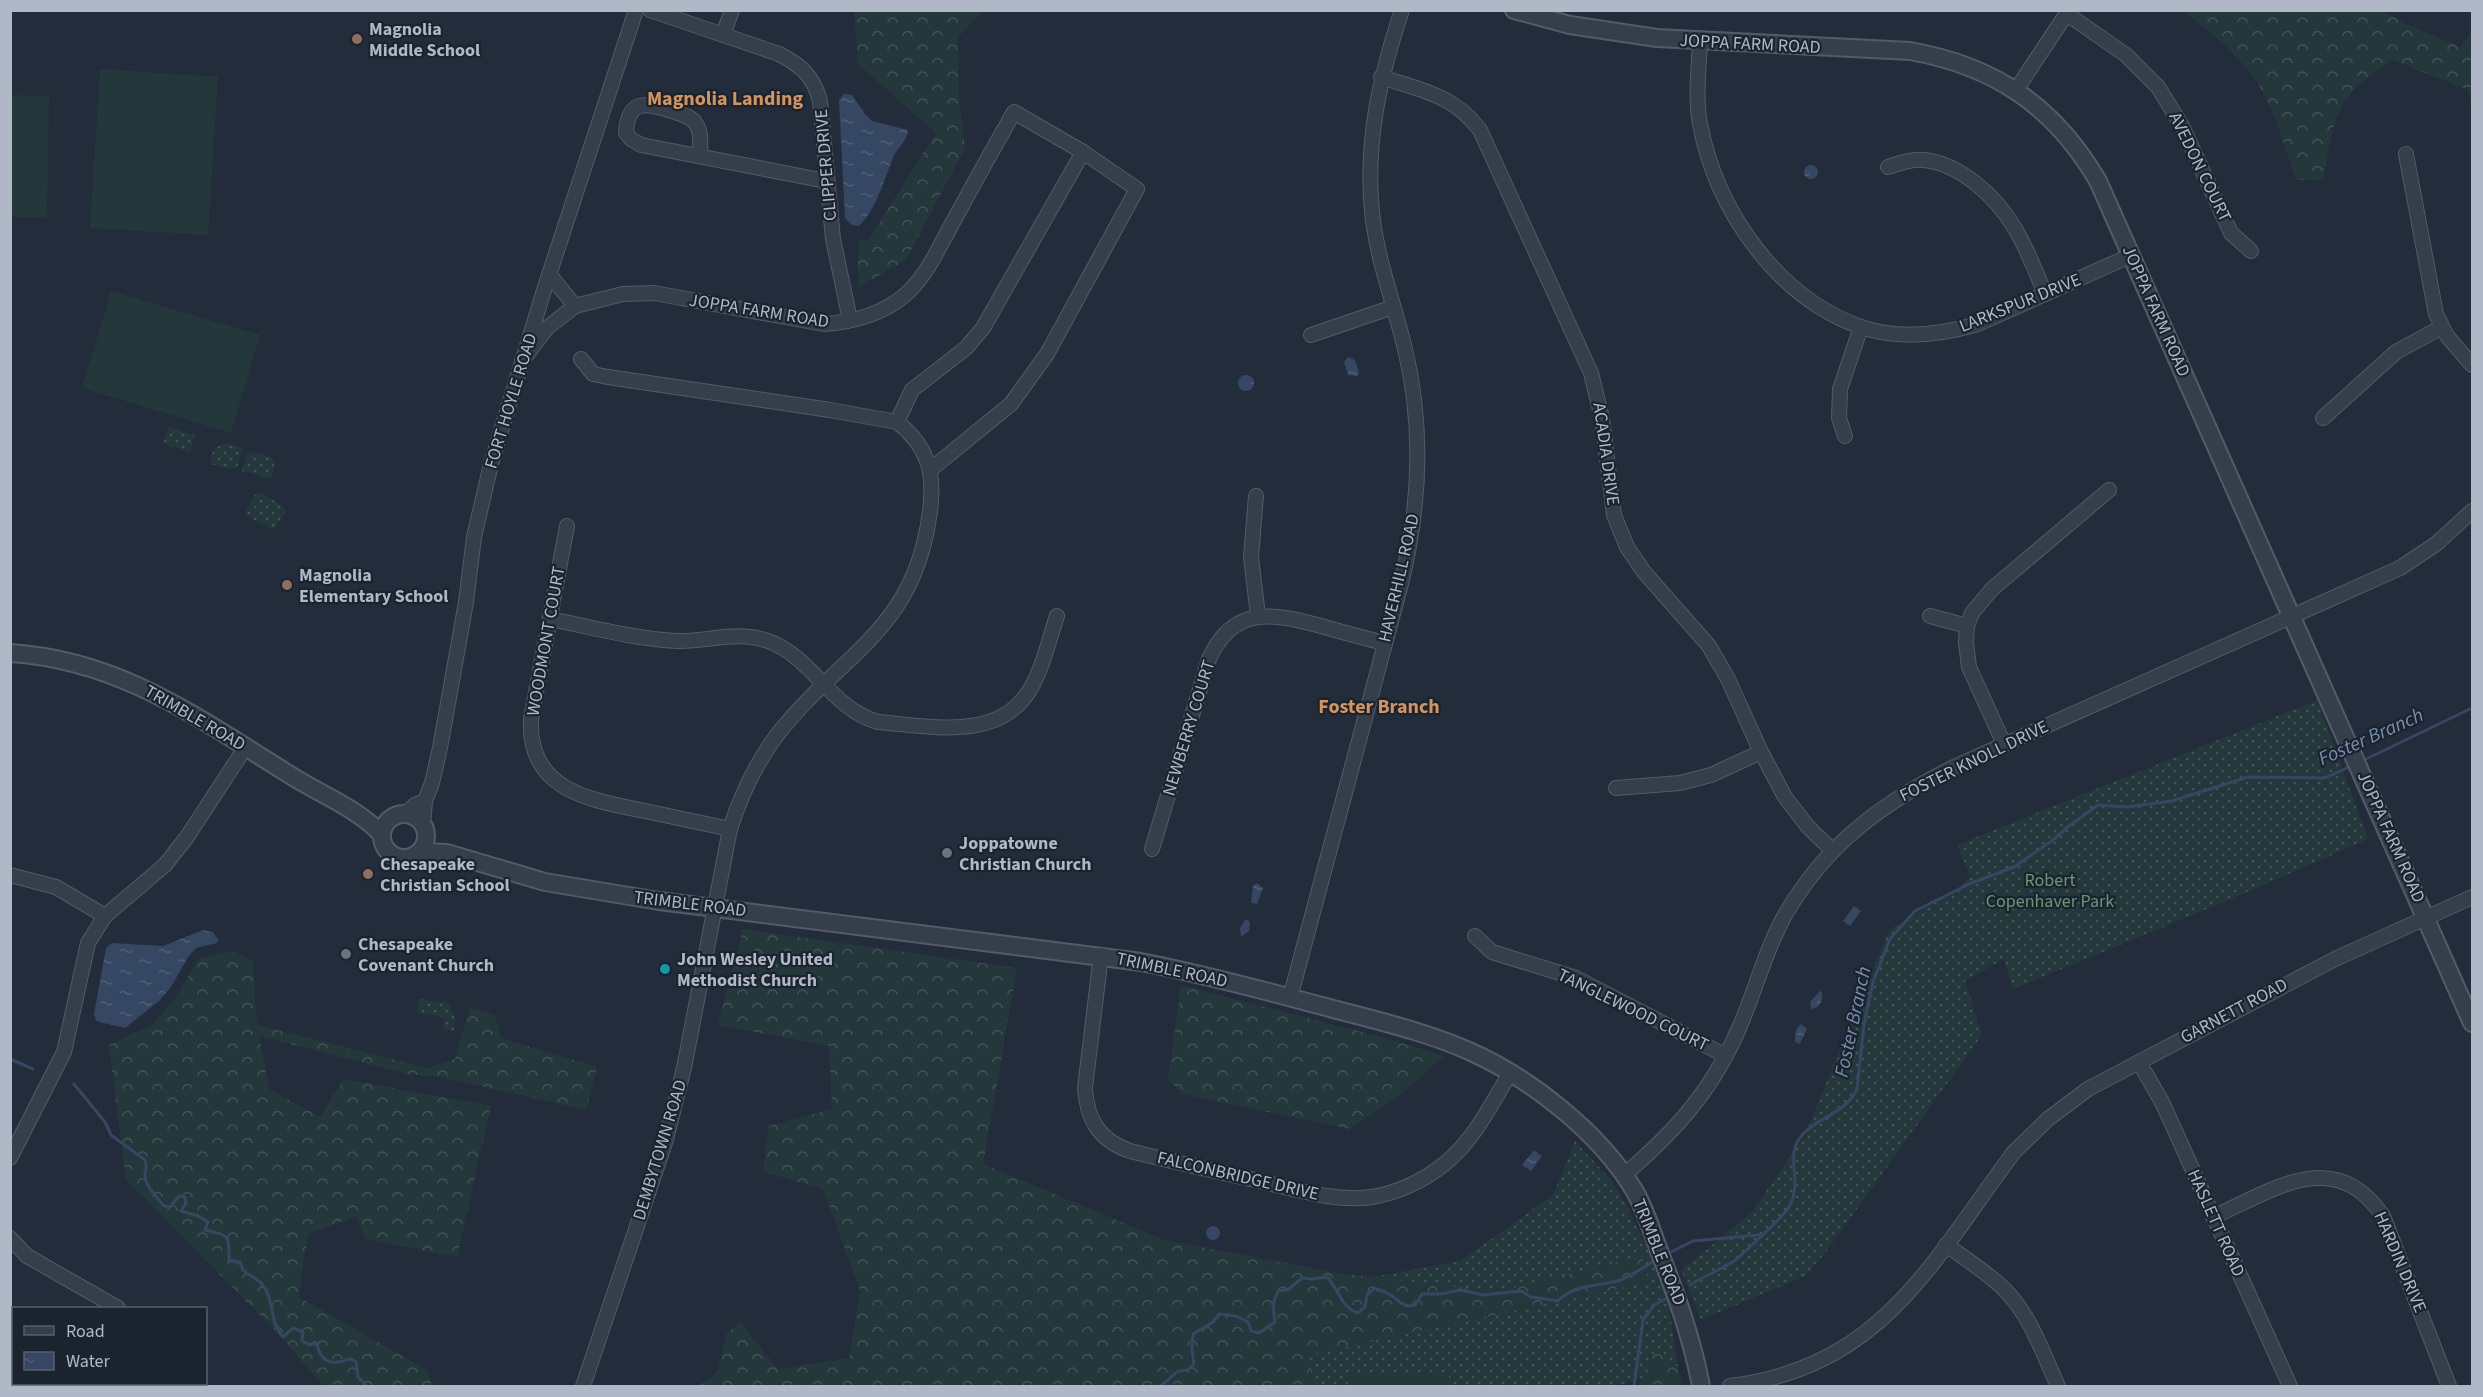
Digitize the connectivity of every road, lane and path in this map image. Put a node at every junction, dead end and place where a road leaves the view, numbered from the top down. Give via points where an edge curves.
1 (636, 10) edge
2 (651, 10) edge
3 (732, 10) edge
4 (1402, 10) edge
5 (1514, 10) edge
6 (2068, 12) edge
7 (723, 35) junction
8 (1700, 41) junction
9 (1381, 77) junction
10 (2016, 90) junction
11 (1083, 152) junction
12 (2406, 154) dead end
13 (700, 156) junction
14 (1888, 167) dead end
15 (826, 181) junction
16 (2251, 251) dead end
17 (2132, 255) junction
18 (549, 274) junction
19 (2045, 294) junction
20 (575, 306) junction
21 (1393, 307) junction
22 (850, 320) junction
23 (1861, 327) junction
24 (2442, 327) junction
25 (1311, 335) dead end
26 (581, 359) dead end
27 (522, 361) junction
28 (2472, 365) edge
29 (2323, 418) dead end
30 (897, 422) junction
31 (1845, 436) dead end
32 (930, 470) junction
33 (2109, 490) dead end
34 (1256, 496) dead end
35 (2472, 512) edge
36 (567, 526) dead end
37 (1057, 616) dead end
38 (1258, 616) junction
39 (1930, 616) dead end
40 (2293, 617) junction
41 (550, 619) junction
42 (1967, 626) junction
43 (1385, 643) junction
44 (10, 654) edge
45 (824, 686) junction
46 (2004, 744) junction
47 (245, 748) junction
48 (1761, 752) junction
49 (1616, 788) dead end
50 (425, 801) junction
51 (399, 816) junction
52 (366, 819) junction
53 (424, 828) junction
54 (730, 828) junction
55 (382, 835) junction
56 (1152, 849) dead end
57 (1832, 850) junction
58 (447, 853) junction
59 (413, 855) junction
60 (10, 875) edge
61 (2472, 897) edge
62 (717, 908) junction
63 (105, 916) junction
64 (2426, 917) junction
65 (1476, 936) dead end
66 (1101, 955) junction
67 (1290, 998) junction
68 (2472, 1023) edge
69 (1726, 1056) junction
70 (2139, 1062) junction
71 (1510, 1073) junction
72 (10, 1158) edge
73 (1624, 1175) junction
74 (2213, 1217) junction
75 (10, 1238) edge
76 (1946, 1245) junction
77 (116, 1307) edge
78 (583, 1386) edge
79 (1701, 1386) edge
80 (1730, 1386) edge
81 (2058, 1386) edge
82 (2290, 1386) edge
83 (2449, 1386) edge

1 - 18 street, FORT HOYLE ROAD
2 - 7 street, CLIPPER DRIVE
3 - 7 street
4 - 9 street, HAVERHILL ROAD
5 - 8 street, JOPPA FARM ROAD via 1599,31
6 - 10 street
6 - 16 street, AVEDON COURT via 2126,55 2158,87 2182,126 2231,233
7 - 15 street, CLIPPER DRIVE via 788,58 813,81 820,101
8 - 10 street, JOPPA FARM ROAD via 1910,51 1970,67
8 - 23 street, LARKSPUR DRIVE via 1700,122 1715,177 1731,210 1756,249 1785,279 1816,303
9 - 21 street, HAVERHILL ROAD via 1371,152 1371,187 1375,232
9 - 48 street, ACADIA DRIVE via 1452,102 1480,130 1591,373 1602,418 1614,515 1622,538 1644,572 1709,646
10 - 17 street, JOPPA FARM ROAD via 2056,123 2088,163
11 - 22 street, JOPPA FARM ROAD via 1014,112 919,279 889,306
11 - 30 street via 983,328 966,348 912,390
11 - 32 street via 1137,189 1047,354 1011,404
12 - 24 street via 2433,301
13 - 13 street via 641,145 631,139 626,133 634,109 649,104 692,119 698,126
13 - 15 street
14 - 19 street via 1907,160 1925,160 1977,185 2015,228
15 - 22 street, CLIPPER DRIVE
17 - 19 street, LARKSPUR DRIVE
17 - 40 street, JOPPA FARM ROAD
18 - 20 street
18 - 27 street, FORT HOYLE ROAD
19 - 23 street, LARKSPUR DRIVE via 1978,324 1945,333 1901,334
20 - 22 street, JOPPA FARM ROAD via 623,294 654,293 824,324
20 - 27 street, JOPPA FARM ROAD via 547,328
21 - 25 street
21 - 43 street, HAVERHILL ROAD via 1409,369 1418,460 1412,532
23 - 31 street via 1840,389 1839,418
24 - 28 street
24 - 29 street via 2396,352
26 - 30 street via 593,374 608,377
27 - 50 street, FORT HOYLE ROAD via 496,444 477,526 440,748
30 - 32 street via 918,442
32 - 45 street, DEMBYTOWN ROAD via 928,528 911,583 877,634
33 - 42 street via 1981,600
34 - 38 street via 1251,557
35 - 40 street, FOSTER KNOLL DRIVE via 2408,563
36 - 41 street, WOODMONT COURT
37 - 45 street via 1034,683 1024,699 1000,718 975,727 878,722 846,707
38 - 43 street via 1294,619
38 - 56 street, NEWBERRY COURT via 1227,632 1214,648
39 - 42 street
40 - 46 street, FOSTER KNOLL DRIVE
40 - 64 street, JOPPA FARM ROAD
41 - 45 street via 674,641 756,637 790,653
41 - 54 street, WOODMONT COURT via 530,730 538,758 548,773 563,788 588,799
42 - 46 street via 1969,667
43 - 67 street, HAVERHILL ROAD
44 - 47 street, TRIMBLE ROAD via 70,662 117,676 170,701
45 - 54 street, DEMBYTOWN ROAD via 769,748 745,789
46 - 57 street, FOSTER KNOLL DRIVE via 1900,795
47 - 52 street, TRIMBLE ROAD
47 - 63 street via 165,865
48 - 49 street via 1711,775 1680,783
48 - 57 street, ACADIA DRIVE via 1785,797
50 - 51 street
50 - 53 street, FORT HOYLE ROAD
51 - 52 street
51 - 53 street via 412,816
51 - 55 street via 383,828
52 - 55 street, TRIMBLE ROAD
53 - 58 street, TRIMBLE ROAD
53 - 59 street via 423,846
54 - 62 street, DEMBYTOWN ROAD
55 - 59 street via 392,854
57 - 69 street, FOSTER KNOLL DRIVE via 1777,930
58 - 59 street, TRIMBLE ROAD
58 - 62 street, TRIMBLE ROAD via 545,882
60 - 63 street via 56,887
61 - 64 street, GARNETT ROAD
62 - 66 street, TRIMBLE ROAD
62 - 78 street, DEMBYTOWN ROAD via 663,1148
63 - 72 street via 88,943 64,1052
64 - 68 street, JOPPA FARM ROAD
64 - 70 street, GARNETT ROAD via 2335,959
65 - 69 street, TANGLEWOOD COURT via 1492,952 1576,978
66 - 67 street, TRIMBLE ROAD
66 - 71 street, FALCONBRIDGE DRIVE via 1086,1106 1103,1136 1130,1151 1325,1196 1371,1197 1424,1178 1444,1164 1477,1127
67 - 71 street, TRIMBLE ROAD via 1425,1034
69 - 73 street, FOSTER KNOLL DRIVE via 1682,1121
70 - 74 street, HASLETT ROAD via 2163,1104
70 - 76 street, GARNETT ROAD via 2075,1097 2048,1119 2014,1153
71 - 73 street, TRIMBLE ROAD via 1569,1115
73 - 79 street, TRIMBLE ROAD via 1644,1210 1684,1314
74 - 82 street, HASLETT ROAD
74 - 83 street, HARDIN DRIVE via 2312,1178 2333,1177 2365,1193 2384,1216
75 - 77 street via 27,1256
76 - 80 street, GARNETT ROAD via 1906,1297 1851,1343 1788,1374
76 - 81 street via 2016,1302

